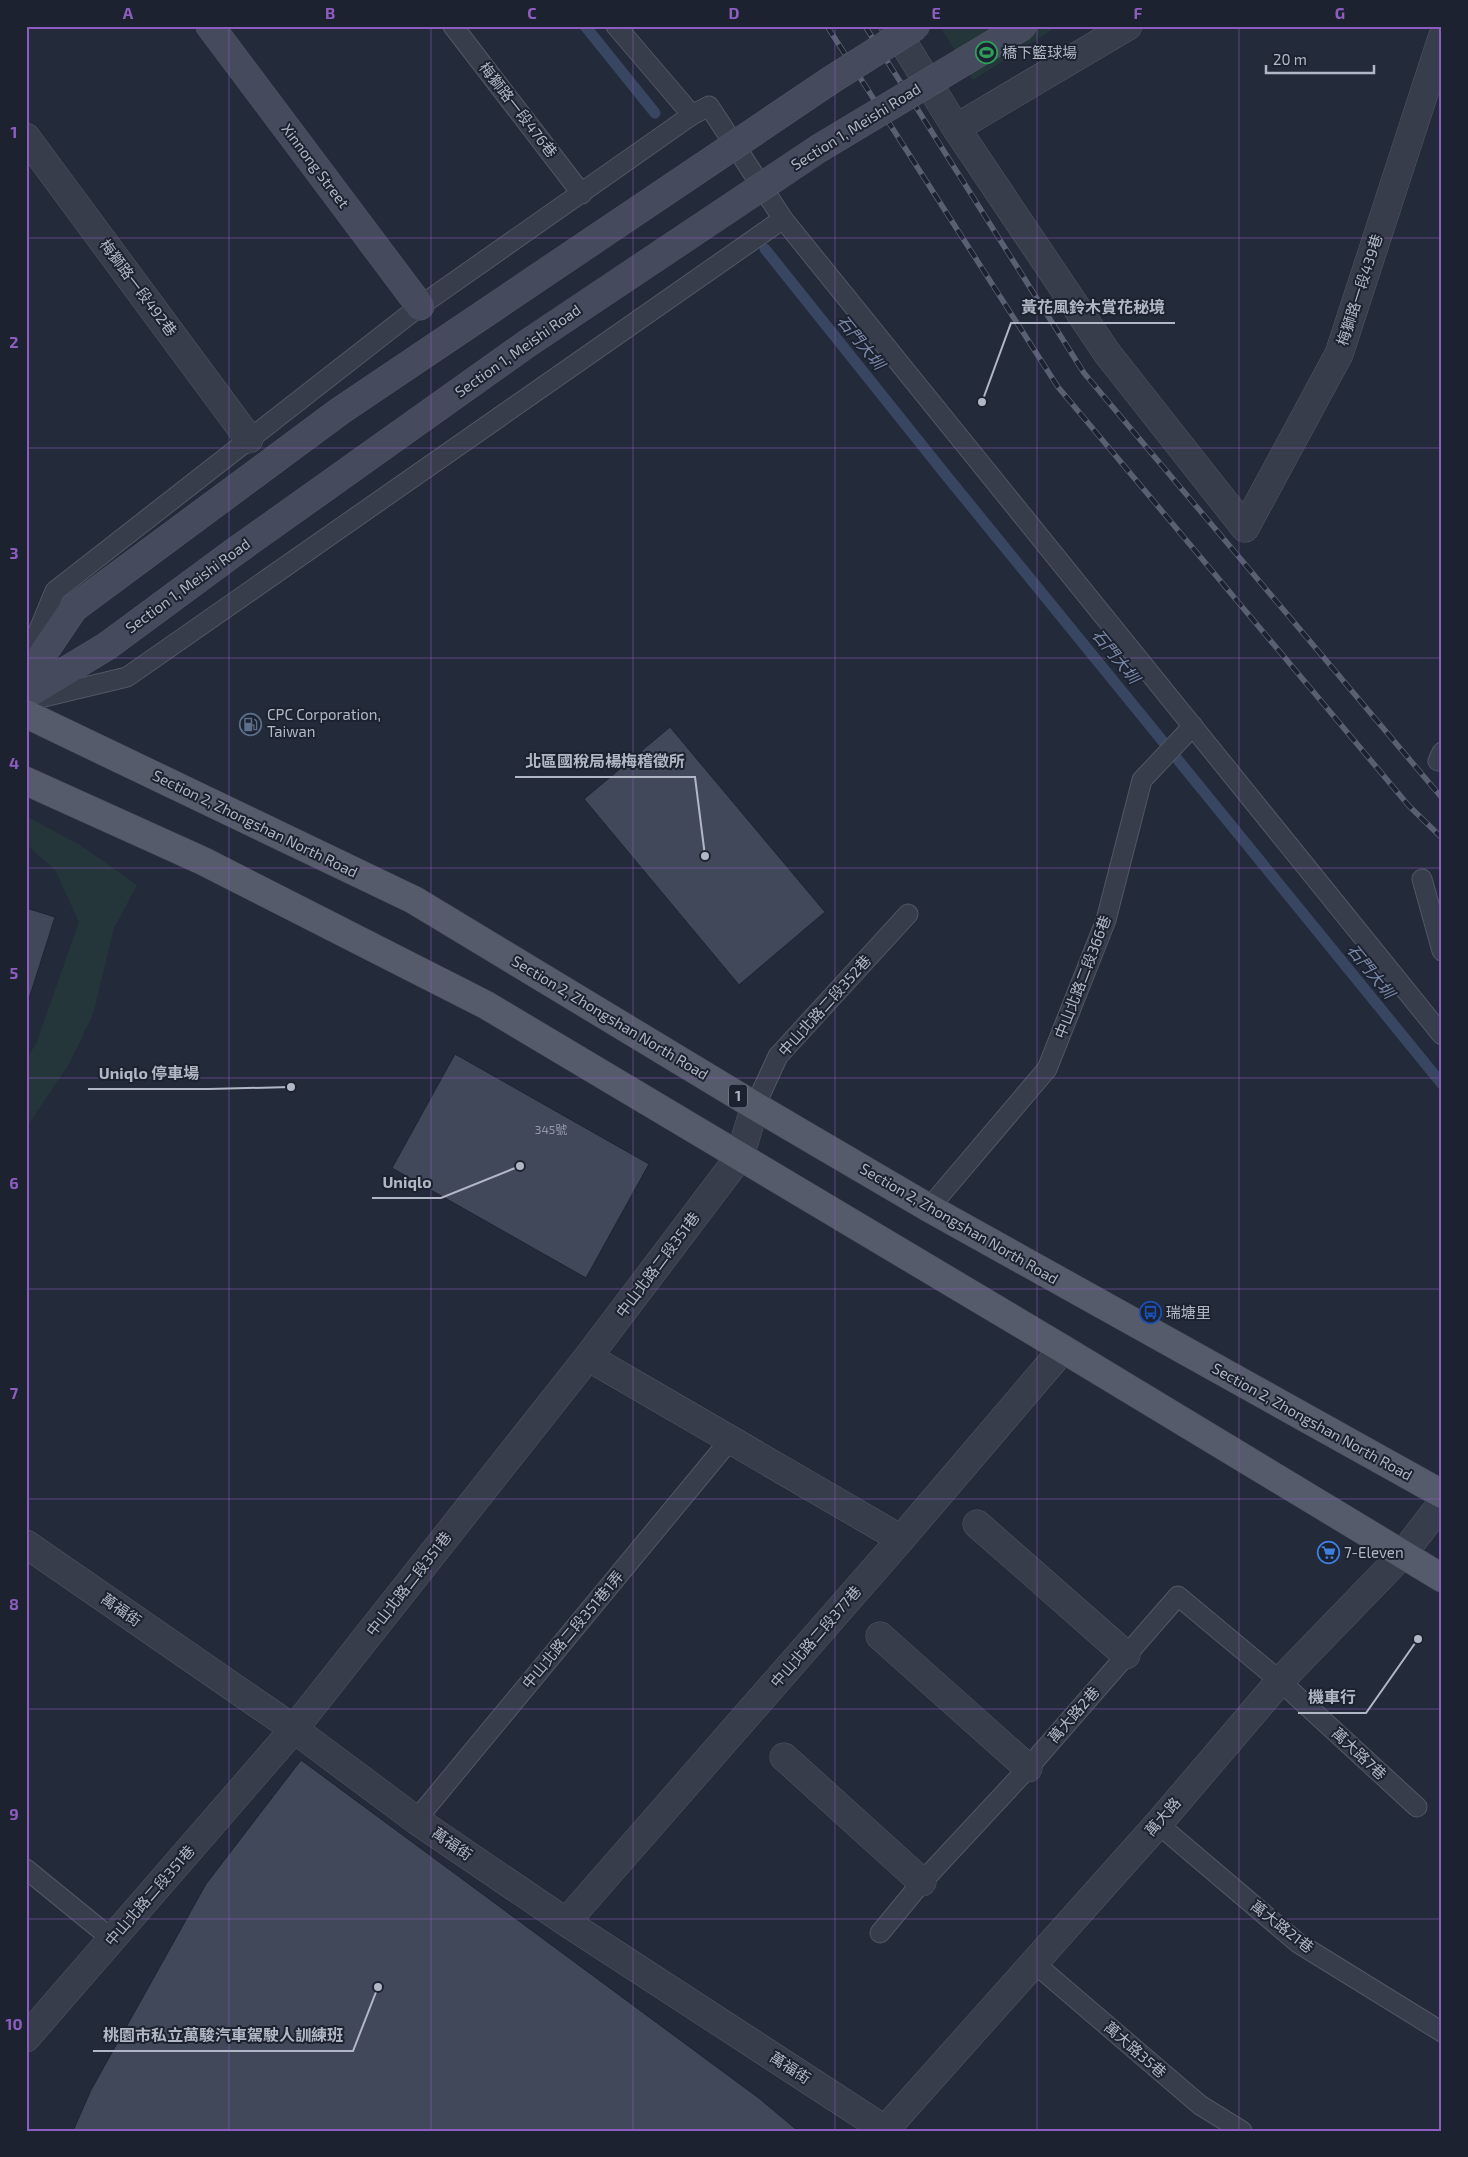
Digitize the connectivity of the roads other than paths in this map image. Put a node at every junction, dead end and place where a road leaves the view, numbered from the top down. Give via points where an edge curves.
1 (210, 26) edge
2 (453, 26) edge
3 (616, 26) edge
4 (893, 26) edge
5 (916, 26) edge
6 (1023, 26) edge
7 (1128, 26) edge
8 (1442, 38) edge
9 (692, 115) junction
10 (956, 128) junction
11 (26, 137) edge
12 (582, 194) junction
13 (783, 219) junction
14 (420, 306) junction
15 (249, 439) junction
16 (26, 662) edge
17 (26, 679) edge
18 (26, 695) edge
19 (26, 701) edge
20 (26, 714) edge
21 (1188, 732) junction
22 (26, 781) edge
23 (1422, 879) dead end
24 (908, 914) dead end
25 (1442, 951) edge
26 (1442, 1035) edge
27 (755, 1106) junction
28 (740, 1156) junction
29 (929, 1208) junction
30 (1063, 1349) junction
31 (588, 1357) junction
32 (730, 1440) junction
33 (1442, 1494) edge
34 (1442, 1503) edge
35 (977, 1524) dead end
36 (901, 1539) junction
37 (26, 1544) edge
38 (1402, 1555) junction
39 (1442, 1578) edge
40 (880, 1636) dead end
41 (1126, 1655) junction
42 (1280, 1681) junction
43 (294, 1730) junction
44 (784, 1756) dead end
45 (1028, 1768) junction
46 (1417, 1807) dead end
47 (416, 1820) junction
48 (1158, 1824) junction
49 (26, 1868) edge
50 (922, 1882) junction
51 (566, 1922) junction
52 (880, 1933) dead end
53 (112, 1939) junction
54 (1033, 1962) junction
55 (1442, 2032) edge
56 (26, 2038) edge
57 (885, 2130) edge
58 (1242, 2131) edge

1 - 14 street, Xinnong Street
2 - 12 lane, 梅獅路一段476巷
3 - 9 lane
4 - 10 street
5 - 17 street, bridge via 340,411 74,608
6 - 18 street, Section 1, Meishi Road, bridge via 818,149 528,342 107,646
7 - 10 street
8 - 10 street, 梅獅路一段439巷 via 1339,354 1245,528 1107,354
9 - 12 lane
9 - 13 lane via 709,106
11 - 15 street, 梅獅路一段492巷
12 - 14 lane
13 - 19 lane via 127,677
13 - 21 lane
14 - 15 lane
15 - 16 lane via 55,591
20 - 27 main road, Section 2, Zhongshan North Road / 1 via 414,900
21 - 26 lane
21 - 29 lane, 中山北路二段366巷 via 1142,780 1106,920 1047,1068
22 - 28 main road via 211,865 486,1005
23 - 25 lane
24 - 27 lane, 中山北路二段352巷 via 778,1056
27 - 28 street, 中山北路二段351巷
27 - 29 main road, Section 2, Zhongshan North Road / 1
28 - 30 main road
28 - 31 street, 中山北路二段351巷
29 - 33 main road, Section 2, Zhongshan North Road / 1
30 - 36 street, 中山北路二段377巷
30 - 38 main road
31 - 32 street
31 - 43 street, 中山北路二段351巷
32 - 36 street
32 - 47 lane, 中山北路二段351巷1弄
34 - 38 street, 萬大路
35 - 41 street
36 - 51 street, 中山北路二段377巷
37 - 43 street, 萬福街
38 - 39 main road
38 - 42 street, 萬大路
40 - 45 street
41 - 42 lane, 萬大路2巷 via 1178,1596
41 - 45 lane, 萬大路2巷
42 - 46 lane, 萬大路7巷
42 - 48 street, 萬大路
43 - 47 street, 萬福街
43 - 53 street, 中山北路二段351巷
44 - 50 street
45 - 50 lane, 萬大路2巷
47 - 51 street, 萬福街
48 - 54 street, 萬大路
48 - 55 lane, 萬大路21巷 via 1298,1944
49 - 53 lane
50 - 52 lane, 萬大路2巷
51 - 57 street, 萬福街
53 - 56 street, 中山北路二段351巷
54 - 57 street, 萬大路
54 - 58 lane, 萬大路35巷 via 1200,2105

